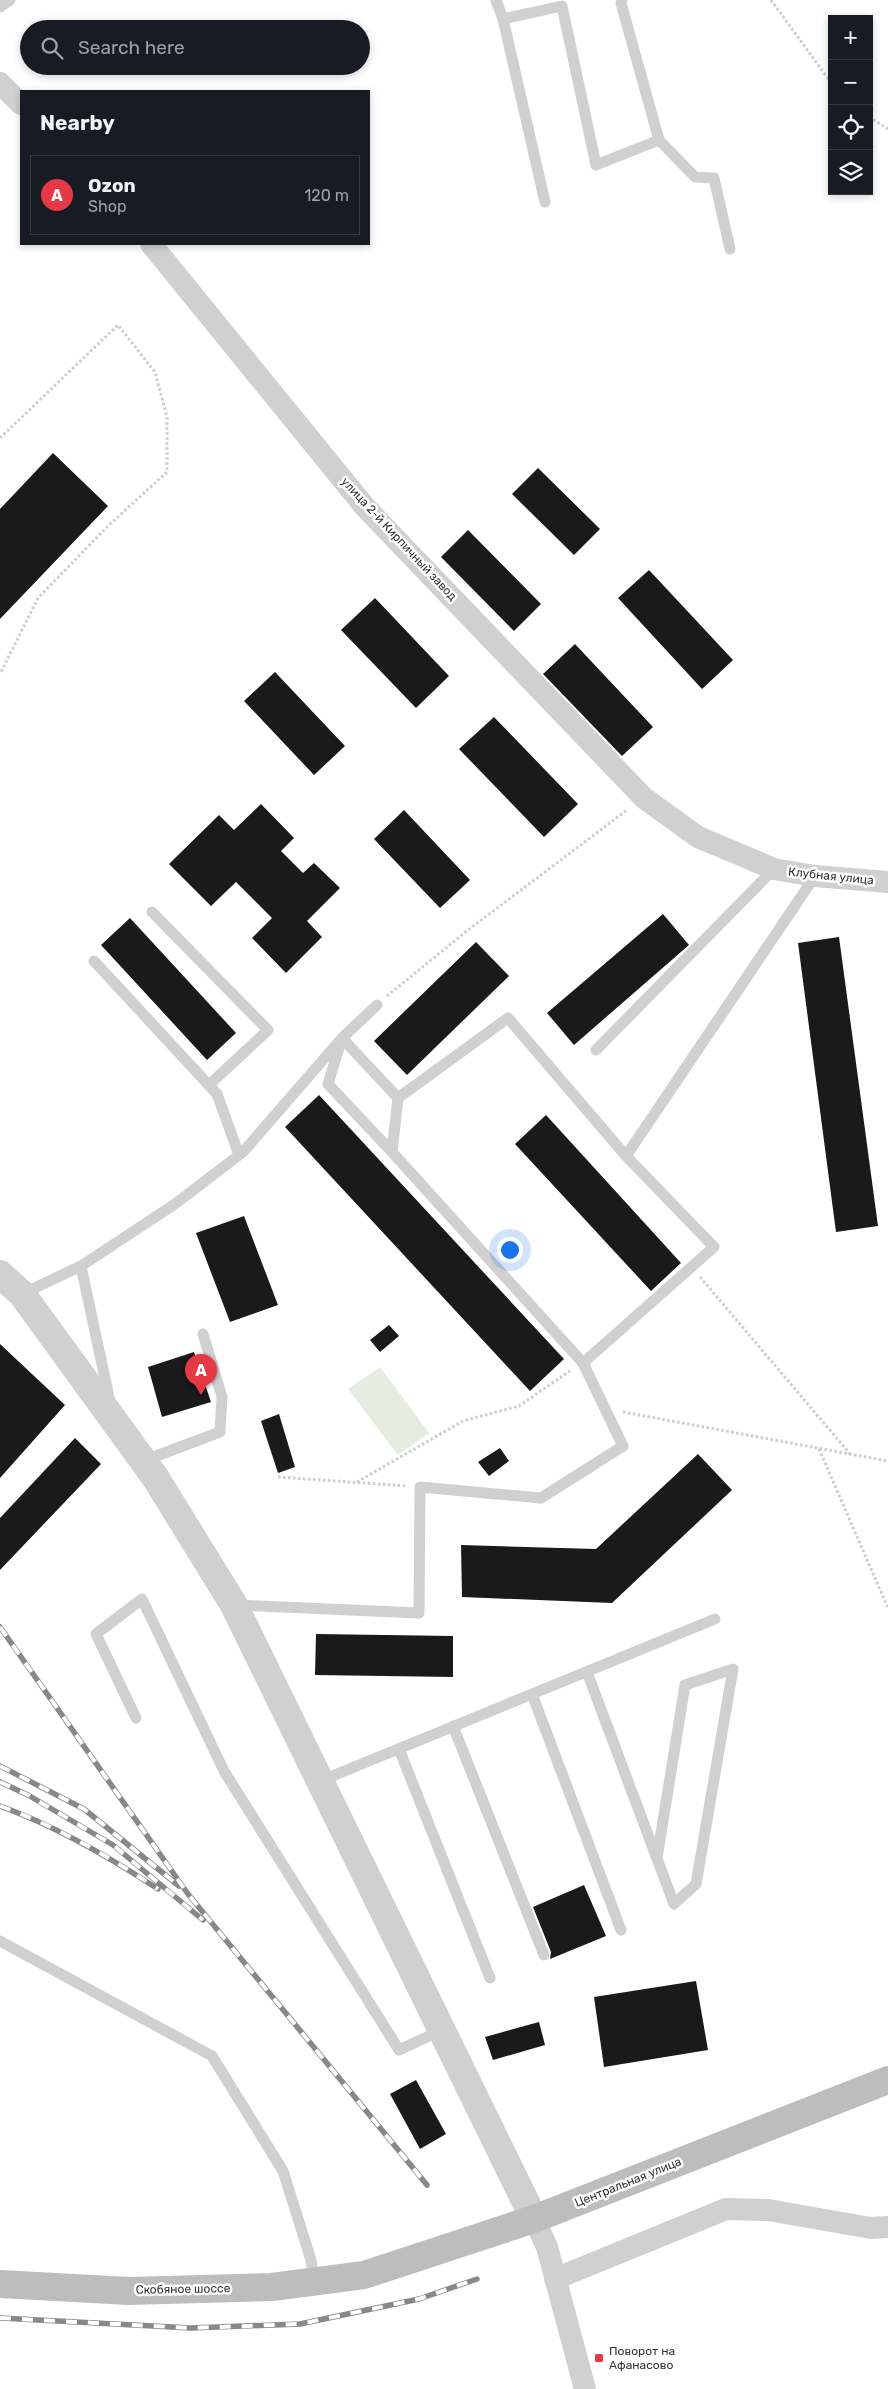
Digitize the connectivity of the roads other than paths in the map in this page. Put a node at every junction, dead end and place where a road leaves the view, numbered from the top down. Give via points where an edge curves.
1 (10, 0) edge
2 (496, 0) edge
3 (622, 0) edge
4 (0, 7) edge
5 (503, 19) junction
6 (0, 83) edge
7 (20, 103) edge
8 (659, 140) junction
9 (546, 202) dead end
10 (151, 245) edge
11 (730, 249) dead end
12 (644, 798) joint
13 (774, 869) junction
14 (815, 876) junction
15 (888, 882) edge
16 (152, 912) dead end
17 (94, 961) dead end
18 (377, 1005) road end
19 (342, 1038) junction
20 (596, 1050) dead end
21 (209, 1085) junction
22 (398, 1098) junction
23 (392, 1152) junction
24 (239, 1154) junction
25 (626, 1156) junction
26 (81, 1266) junction
27 (0, 1274) edge
28 (22, 1294) junction
29 (202, 1334) dead end
30 (583, 1363) junction
31 (114, 1420) junction
32 (143, 1461) junction
33 (234, 1604) junction
34 (715, 1619) dead end
35 (587, 1672) junction
36 (532, 1694) junction
37 (136, 1718) dead end
38 (454, 1726) junction
39 (399, 1749) junction
40 (320, 1781) junction
41 (657, 1858) junction
42 (621, 1930) dead end
43 (0, 1941) edge
44 (544, 1955) dead end
45 (490, 1978) dead end
46 (442, 2030) junction
47 (888, 2080) edge
48 (534, 2219) junction
49 (888, 2227) edge
50 (364, 2275) joint
51 (555, 2279) junction
52 (314, 2282) junction
53 (0, 2284) edge
54 (585, 2389) edge

1 - 4 lane
2 - 5 lane
3 - 8 lane
5 - 8 lane via 562,6 596,165
5 - 9 lane
6 - 7 street
8 - 11 lane via 695,177 714,178
10 - 12 street, улица 2-й Кирпичный завод via 365,507
12 - 13 street, Клубная улица via 698,837
13 - 14 street, Клубная улица
13 - 20 lane
14 - 15 street, Клубная улица
14 - 25 lane
16 - 21 lane via 268,1030
17 - 21 lane
18 - 19 lane
19 - 22 lane
19 - 23 lane via 328,1084
19 - 24 lane
21 - 24 lane via 218,1094
22 - 23 lane
22 - 25 lane via 508,1018
23 - 30 lane
24 - 26 lane via 175,1204
25 - 30 lane via 714,1247
26 - 28 lane
26 - 31 lane
27 - 28 street
28 - 31 street
29 - 32 lane via 222,1397 220,1432
30 - 33 lane via 623,1446 541,1498 420,1487 419,1613
31 - 32 street
32 - 33 street
33 - 40 street
34 - 35 lane
35 - 36 lane
35 - 41 lane
36 - 38 lane
36 - 42 lane
37 - 46 lane via 96,1634 142,1598 224,1771 400,2050
38 - 39 lane
38 - 44 lane
39 - 40 lane
39 - 45 lane
40 - 46 street
41 - 41 lane via 674,1904 696,1884 734,1669 685,1685
43 - 52 lane via 212,2056 283,2171 311,2260
46 - 48 street
47 - 48 main road, Центральная улица
48 - 50 main road, Центральная улица
48 - 51 street via 547,2247
49 - 51 street via 871,2228 768,2210 726,2209
50 - 52 main road, Скобяное шоссе
51 - 54 street
52 - 53 main road, Скобяное шоссе via 272,2287 129,2291

